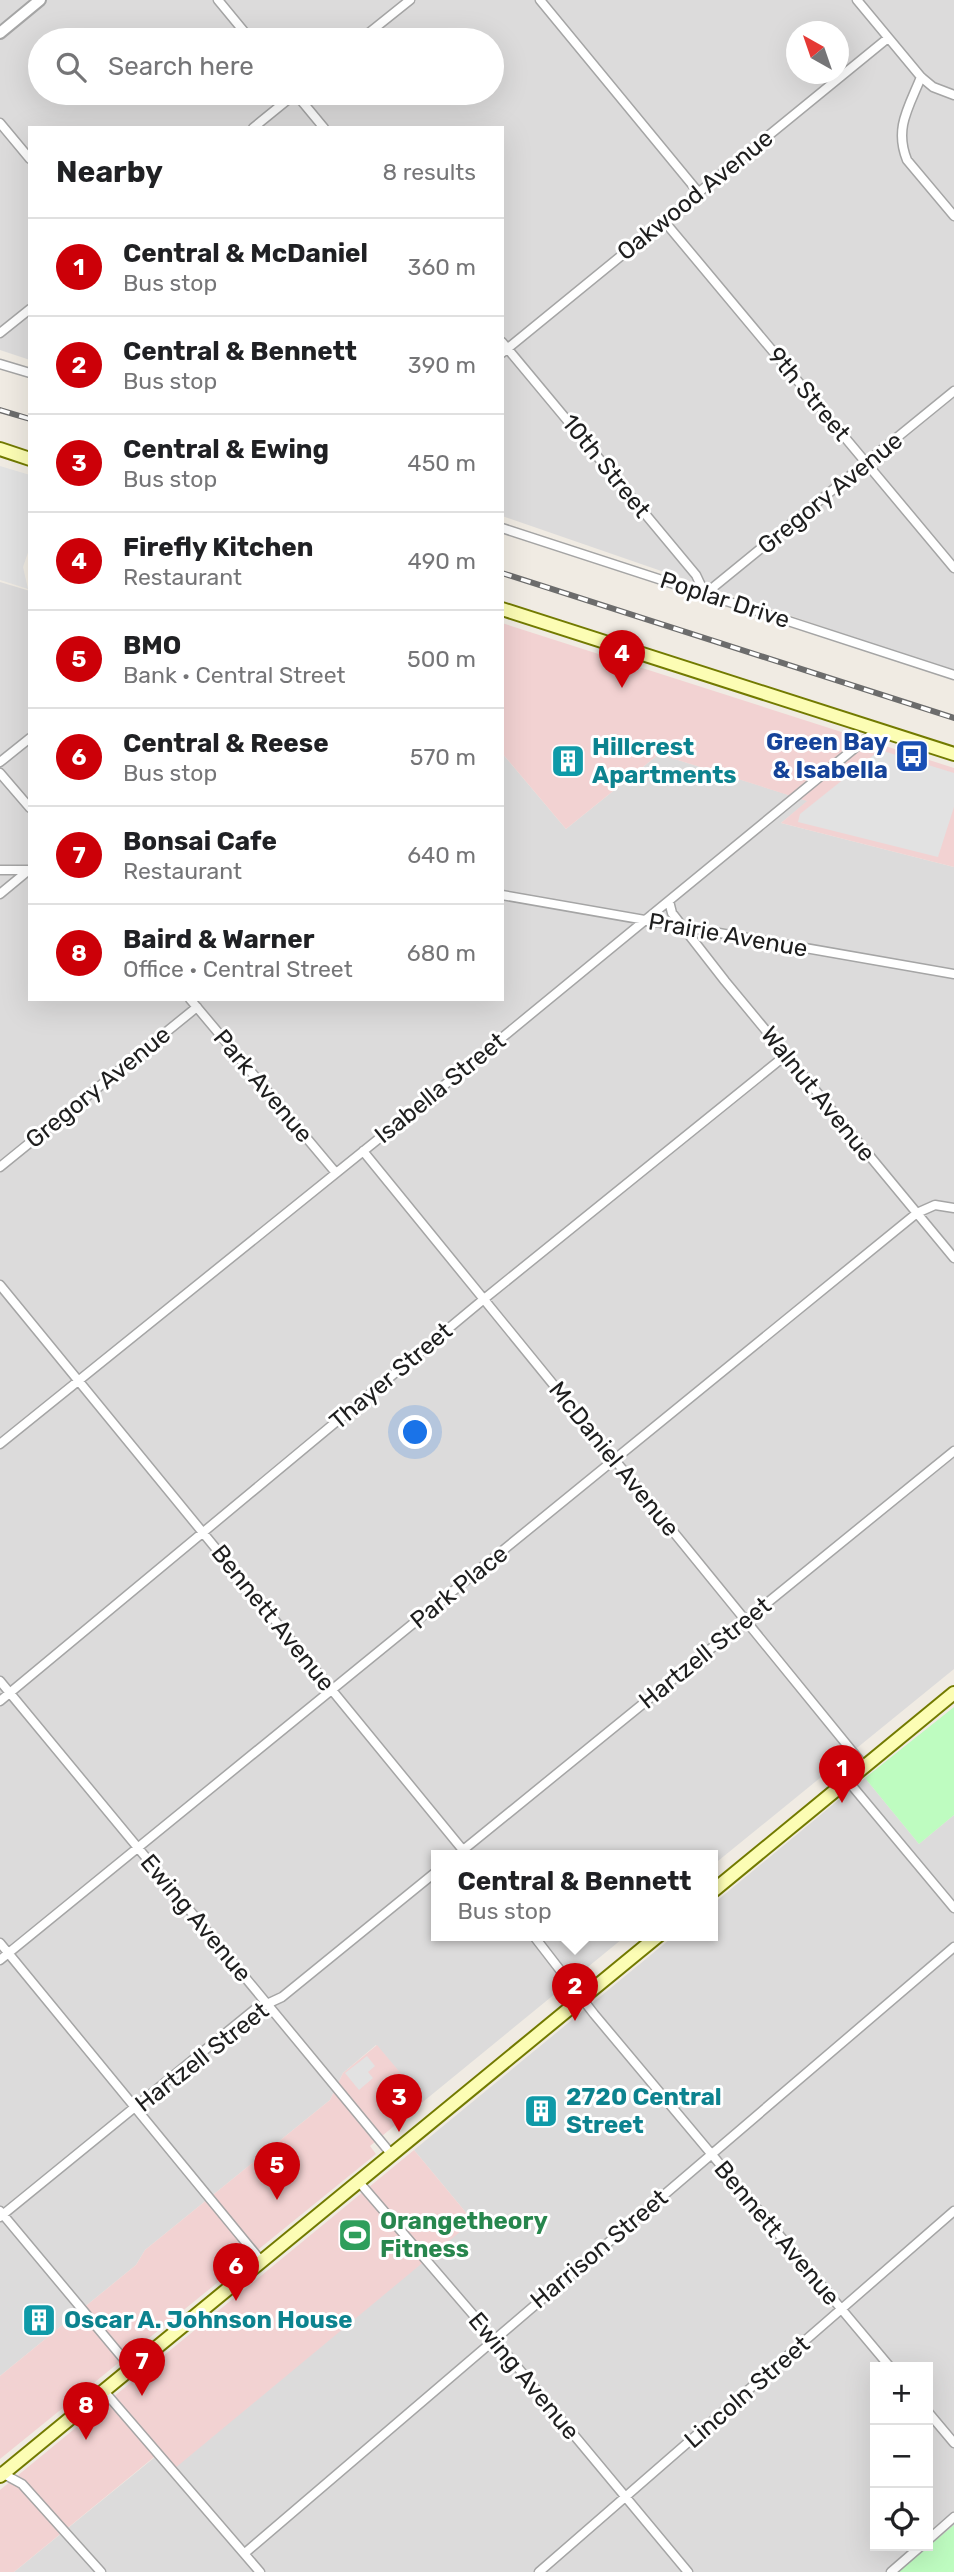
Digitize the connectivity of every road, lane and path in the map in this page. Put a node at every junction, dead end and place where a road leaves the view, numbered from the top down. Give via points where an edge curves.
1 (40, 0) edge
2 (218, 0) edge
3 (410, 0) edge
4 (540, 0) edge
5 (857, 0) edge
6 (241, 28) edge
7 (375, 28) edge
8 (0, 33) edge
9 (891, 41) junction
10 (921, 77) junction
11 (954, 95) edge
12 (281, 105) edge
13 (305, 105) edge
14 (0, 123) edge
15 (255, 126) edge
16 (322, 126) edge
17 (28, 157) edge
18 (699, 193) junction
19 (954, 216) edge
20 (664, 221) junction
21 (28, 311) edge
22 (0, 333) edge
23 (504, 348) edge
24 (0, 364) edge
25 (28, 372) edge
26 (954, 391) edge
27 (0, 449) edge
28 (28, 458) edge
29 (866, 462) junction
30 (504, 529) edge
31 (954, 568) edge
32 (705, 594) junction
33 (504, 610) edge
34 (952, 672) edge
35 (878, 729) junction
36 (28, 740) edge
37 (954, 754) edge
38 (0, 762) edge
39 (0, 773) edge
40 (28, 806) edge
41 (0, 870) edge
42 (28, 870) edge
43 (28, 871) edge
44 (0, 894) edge
45 (505, 896) edge
46 (669, 901) junction
47 (645, 920) junction
48 (684, 928) junction
49 (954, 974) edge
50 (192, 1001) edge
51 (197, 1007) junction
52 (786, 1055) junction
53 (363, 1151) junction
54 (0, 1167) edge
55 (336, 1173) junction
56 (954, 1208) edge
57 (917, 1213) junction
58 (954, 1258) edge
59 (0, 1285) edge
60 (484, 1299) junction
61 (78, 1381) junction
62 (0, 1444) edge
63 (954, 1451) edge
64 (615, 1460) junction
65 (202, 1532) junction
66 (746, 1620) junction
67 (0, 1681) edge
68 (332, 1690) junction
69 (10, 1693) junction
70 (954, 1693) edge
71 (0, 1701) edge
72 (865, 1766) junction
73 (848, 1781) junction
74 (138, 1848) junction
75 (460, 1850) edge
76 (466, 1850) edge
77 (431, 1876) edge
78 (718, 1887) edge
79 (954, 1908) edge
80 (538, 1941) edge
81 (652, 1941) edge
82 (0, 1943) edge
83 (954, 1947) edge
84 (8, 1953) junction
85 (0, 1960) edge
86 (583, 1998) junction
87 (267, 2004) junction
88 (135, 2108) junction
89 (711, 2154) junction
90 (392, 2155) junction
91 (359, 2182) junction
92 (954, 2211) edge
93 (1, 2214) edge
94 (262, 2262) junction
95 (841, 2309) junction
96 (494, 2339) junction
97 (886, 2362) edge
98 (132, 2369) junction
99 (104, 2391) junction
100 (933, 2418) edge
101 (954, 2443) edge
102 (1, 2474) edge
103 (626, 2497) junction
104 (954, 2517) edge
105 (933, 2536) edge
106 (915, 2551) edge
107 (245, 2553) junction
108 (101, 2572) edge
109 (260, 2572) edge
110 (539, 2572) edge
111 (688, 2572) edge
112 (891, 2572) edge

1 - 8 street
2 - 6 street
3 - 7 street
4 - 18 street
5 - 9 street
9 - 10 street
9 - 18 street, Oakwood Avenue
10 - 11 street
10 - 19 street via 900,129 903,149
12 - 15 street
13 - 16 street
14 - 17 street
18 - 20 street, Oakwood Avenue
20 - 23 street, Oakwood Avenue
20 - 29 street, 9th Street
21 - 22 street
23 - 32 street, 10th Street via 696,575
24 - 25 street
26 - 29 street, Gregory Avenue
27 - 28 main road
29 - 31 street, 9th Street
29 - 32 street, Gregory Avenue
30 - 32 street, Poplar Drive
32 - 34 street, Poplar Drive
33 - 35 main road
35 - 37 main road
35 - 46 street, Isabella Street
36 - 38 street
39 - 40 street
41 - 42 street
43 - 44 street
45 - 47 street, Prairie Avenue
46 - 47 street, Isabella Street
46 - 48 street, Walnut Avenue
47 - 48 street, Prairie Avenue
47 - 53 street, Isabella Street
48 - 49 street, Prairie Avenue
48 - 52 street, Walnut Avenue
50 - 51 street, Park Avenue
51 - 54 street, Gregory Avenue
51 - 55 street, Park Avenue
52 - 57 street, Walnut Avenue
52 - 60 street, Thayer Street
53 - 55 street, Isabella Street
53 - 60 street, McDaniel Avenue
55 - 61 street, Isabella Street
56 - 57 street via 935,1205
57 - 58 street, Walnut Avenue
57 - 64 street, Park Place
59 - 61 street, Bennett Avenue
60 - 64 street, McDaniel Avenue
60 - 65 street, Thayer Street
61 - 62 street, Isabella Street
61 - 65 street, Bennett Avenue
63 - 66 street, Hartzell Street
64 - 66 street, McDaniel Avenue
64 - 68 street, Park Place
65 - 68 street, Bennett Avenue
65 - 69 street, Thayer Street
66 - 72 street, McDaniel Avenue
66 - 76 street, Hartzell Street
67 - 69 street, Ewing Avenue
68 - 74 street, Park Place
68 - 75 street, Bennett Avenue
69 - 71 street, Thayer Street
69 - 74 street, Ewing Avenue
70 - 72 main road
72 - 73 main road
73 - 78 main road
73 - 79 street
74 - 84 street, Park Place
74 - 87 street, Ewing Avenue
77 - 87 street, Hartzell Street via 282,1997
80 - 86 street, Bennett Avenue
81 - 86 main road
82 - 84 street
83 - 89 street, Harrison Street
84 - 85 street, Park Place
84 - 88 street
86 - 89 street, Bennett Avenue
86 - 90 main road
87 - 88 street, Hartzell Street
87 - 90 street, Ewing Avenue
88 - 93 street, Hartzell Street
88 - 94 street
89 - 95 street, Bennett Avenue
89 - 96 street, Harrison Street
90 - 91 main road
91 - 94 main road
91 - 96 street, Ewing Avenue
92 - 95 street, Lincoln Street
93 - 98 street
94 - 98 main road
95 - 97 street, Bennett Avenue
95 - 103 street, Lincoln Street
96 - 103 street, Ewing Avenue
96 - 107 street, Harrison Street
98 - 99 main road
99 - 102 main road
99 - 107 street
100 - 101 street
102 - 108 street via 22,2484
103 - 110 street, Lincoln Street
103 - 111 street, Ewing Avenue
104 - 105 street
106 - 112 street
107 - 109 street

